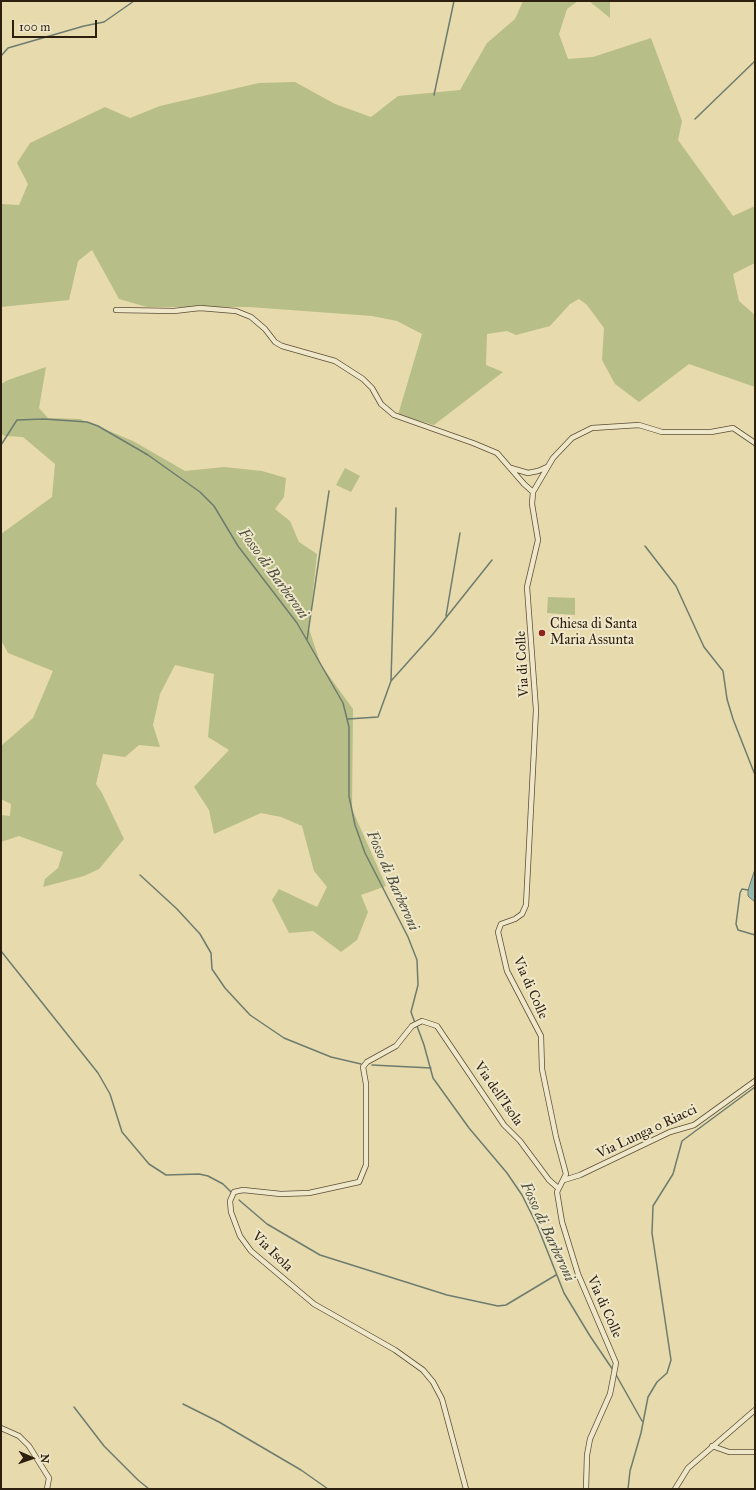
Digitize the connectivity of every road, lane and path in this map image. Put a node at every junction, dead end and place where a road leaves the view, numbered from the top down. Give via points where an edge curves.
1 (116, 310) dead end
2 (755, 443) edge
3 (547, 467) junction
4 (510, 468) junction
5 (533, 492) junction
6 (416, 1024) joint
7 (755, 1081) edge
8 (564, 1180) junction
9 (558, 1188) junction
10 (755, 1410) edge
11 (1, 1428) edge
12 (712, 1446) junction
13 (755, 1452) edge
14 (47, 1489) edge
15 (466, 1489) edge
16 (586, 1489) edge
17 (675, 1489) edge

1 - 4 street via 174,311 200,308 236,311 251,317 282,346 335,360 363,379 386,410 394,415 473,442 497,453
2 - 3 street via 733,428 711,432 662,432 639,425 592,428 572,438
3 - 4 street via 528,472
3 - 5 street
4 - 5 street
5 - 8 street, Via di Colle via 532,504 538,540 527,587 536,710 526,905 522,914 501,924 498,932 507,970 540,1036 542,1069 566,1171
6 - 9 street, Via dell'Isola via 425,1022 437,1026 504,1124
6 - 15 street, Via Isola via 396,1046 367,1062 363,1067 366,1084 366,1165 359,1182 309,1193 281,1194 243,1190 234,1192 230,1201 231,1212 240,1236 251,1251 314,1304 401,1354 423,1370 442,1399
7 - 8 street, Via Lunga o Riacci via 694,1125 670,1132 580,1175
8 - 9 street
9 - 16 street, Via di Colle via 557,1200 572,1257 615,1358 615,1374 610,1394 590,1440
10 - 12 street
11 - 14 street via 19,1436 29,1446 49,1478
12 - 13 street via 728,1452
12 - 17 street via 688,1468

